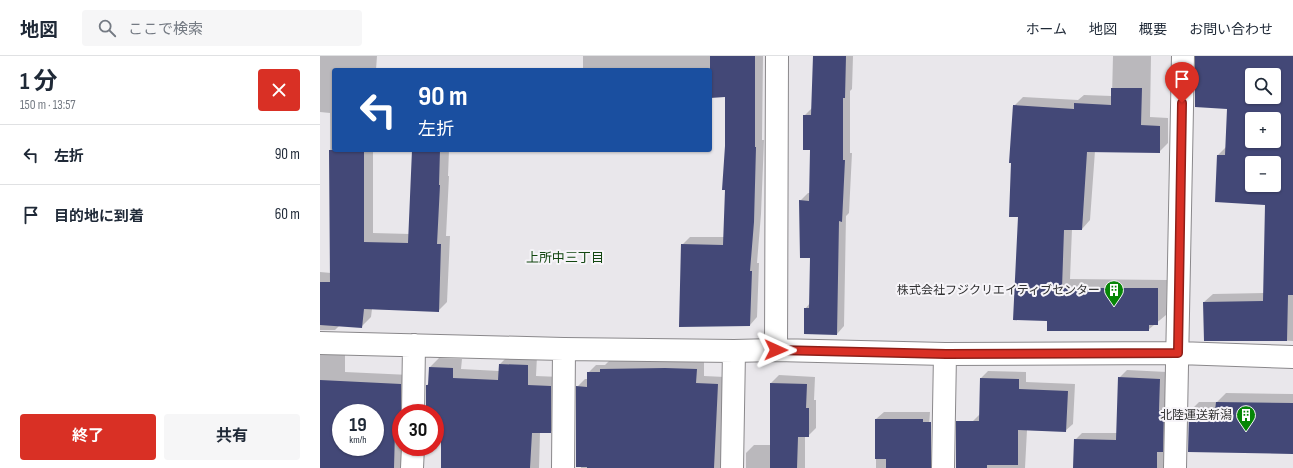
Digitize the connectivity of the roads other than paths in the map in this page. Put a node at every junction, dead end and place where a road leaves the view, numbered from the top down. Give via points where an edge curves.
1 (777, 56) edge
2 (1183, 56) edge
3 (320, 343) edge
4 (414, 345) junction
5 (564, 349) junction
6 (776, 350) junction
7 (734, 351) junction
8 (1178, 353) junction
9 (946, 354) junction
10 (1293, 357) edge
11 (413, 404) edge
12 (412, 456) edge
13 (412, 468) edge
14 (562, 468) edge
15 (732, 468) edge
16 (943, 468) edge
17 (1175, 468) edge

1 - 6 street
2 - 8 street
3 - 4 street
4 - 5 street
4 - 11 street
5 - 7 street
5 - 14 street
6 - 7 street
6 - 9 street
7 - 15 street
8 - 9 street
8 - 10 street
8 - 17 street
9 - 16 street
12 - 13 street

